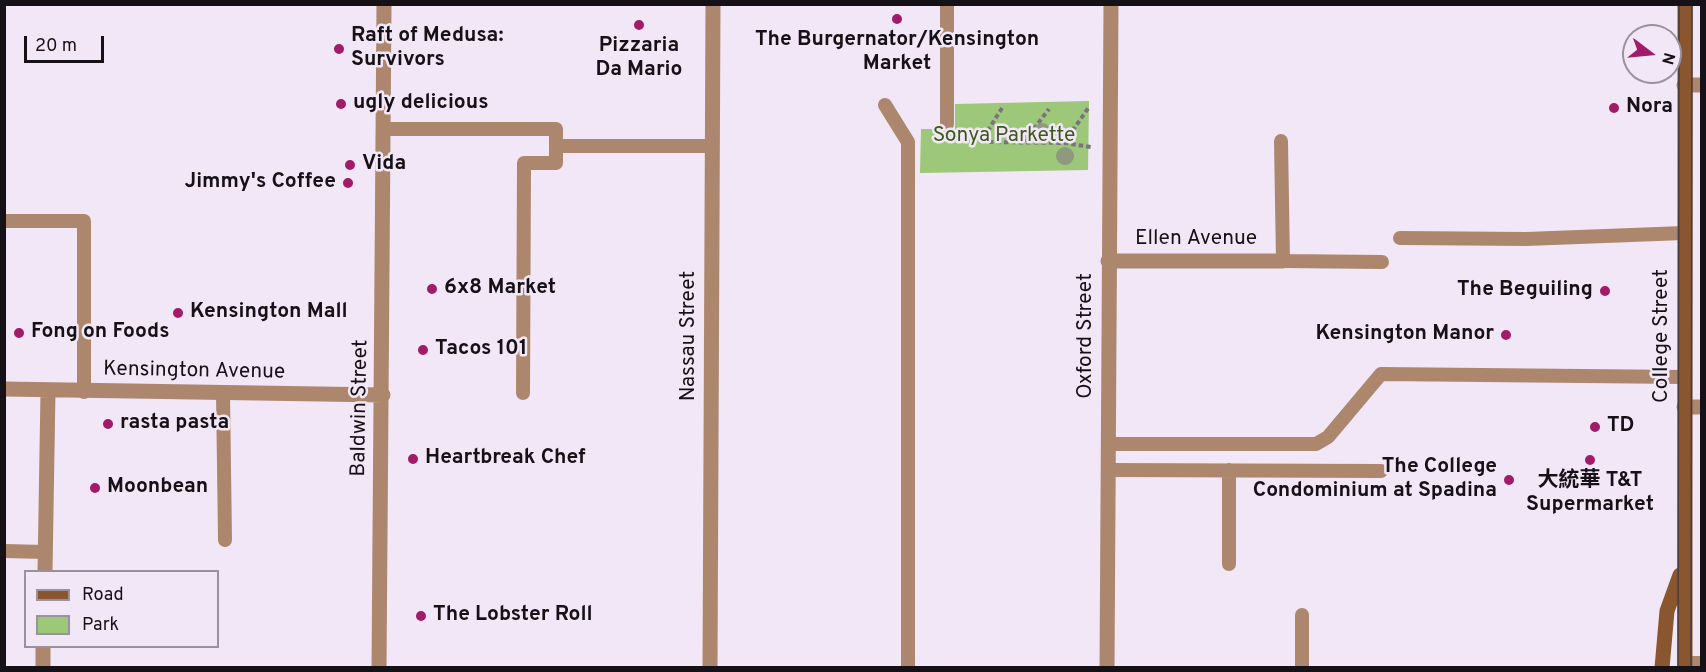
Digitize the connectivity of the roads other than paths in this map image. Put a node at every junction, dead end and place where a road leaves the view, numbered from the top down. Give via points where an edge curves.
1 (384, 4) edge
2 (713, 4) edge
3 (947, 4) edge
4 (1111, 4) edge
5 (1685, 4) edge
6 (1684, 85) junction
7 (1701, 85) edge
8 (885, 105) dead end
9 (947, 124) dead end
10 (383, 129) junction
11 (1281, 141) dead end
12 (556, 146) junction
13 (712, 146) junction
14 (4, 221) edge
15 (1684, 233) junction
16 (1400, 238) dead end
17 (1108, 261) junction
18 (1284, 261) junction
19 (1382, 262) dead end
20 (1683, 377) junction
21 (4, 389) edge
22 (48, 391) junction
23 (84, 392) junction
24 (223, 393) junction
25 (523, 393) dead end
26 (383, 395) junction
27 (1684, 407) junction
28 (1701, 407) edge
29 (1108, 444) junction
30 (1108, 470) junction
31 (1229, 470) junction
32 (1381, 471) dead end
33 (225, 540) dead end
34 (4, 551) edge
35 (45, 552) junction
36 (1229, 564) dead end
37 (1684, 564) junction
38 (45, 570) edge
39 (1302, 615) dead end
40 (43, 648) edge
41 (1701, 663) edge
42 (1685, 665) edge
43 (43, 668) edge
44 (379, 668) edge
45 (710, 668) edge
46 (908, 668) edge
47 (1107, 668) edge
48 (1302, 668) edge
49 (1662, 668) edge

1 - 10 street, Baldwin Street
2 - 13 street, Nassau Street
3 - 9 lane
4 - 17 street, Oxford Street
5 - 6 main road, College Street
6 - 7 street
6 - 15 main road, College Street
8 - 46 lane via 908,142
10 - 12 lane via 556,129
10 - 26 street, Baldwin Street
11 - 18 lane
12 - 13 lane
12 - 25 lane via 556,163 524,163
13 - 45 street, Nassau Street
14 - 23 lane via 84,221
15 - 16 lane via 1526,239
15 - 20 main road, College Street
17 - 18 street, Ellen Avenue
17 - 29 street, Oxford Street
18 - 19 lane
20 - 27 main road, College Street
20 - 29 lane via 1381,374 1328,437 1316,444
21 - 22 street, Kensington Avenue
22 - 23 street, Kensington Avenue
22 - 35 street
23 - 24 street, Kensington Avenue
24 - 26 street, Kensington Avenue
24 - 33 lane
26 - 44 street, Baldwin Street
27 - 28 street
27 - 37 main road, College Street
29 - 30 street, Oxford Street
30 - 31 lane
30 - 47 street, Oxford Street
31 - 32 lane
31 - 36 lane
34 - 35 lane
35 - 38 street
37 - 42 main road, College Street
37 - 49 main road via 1667,611
39 - 48 lane
40 - 43 street
41 - 42 lane

